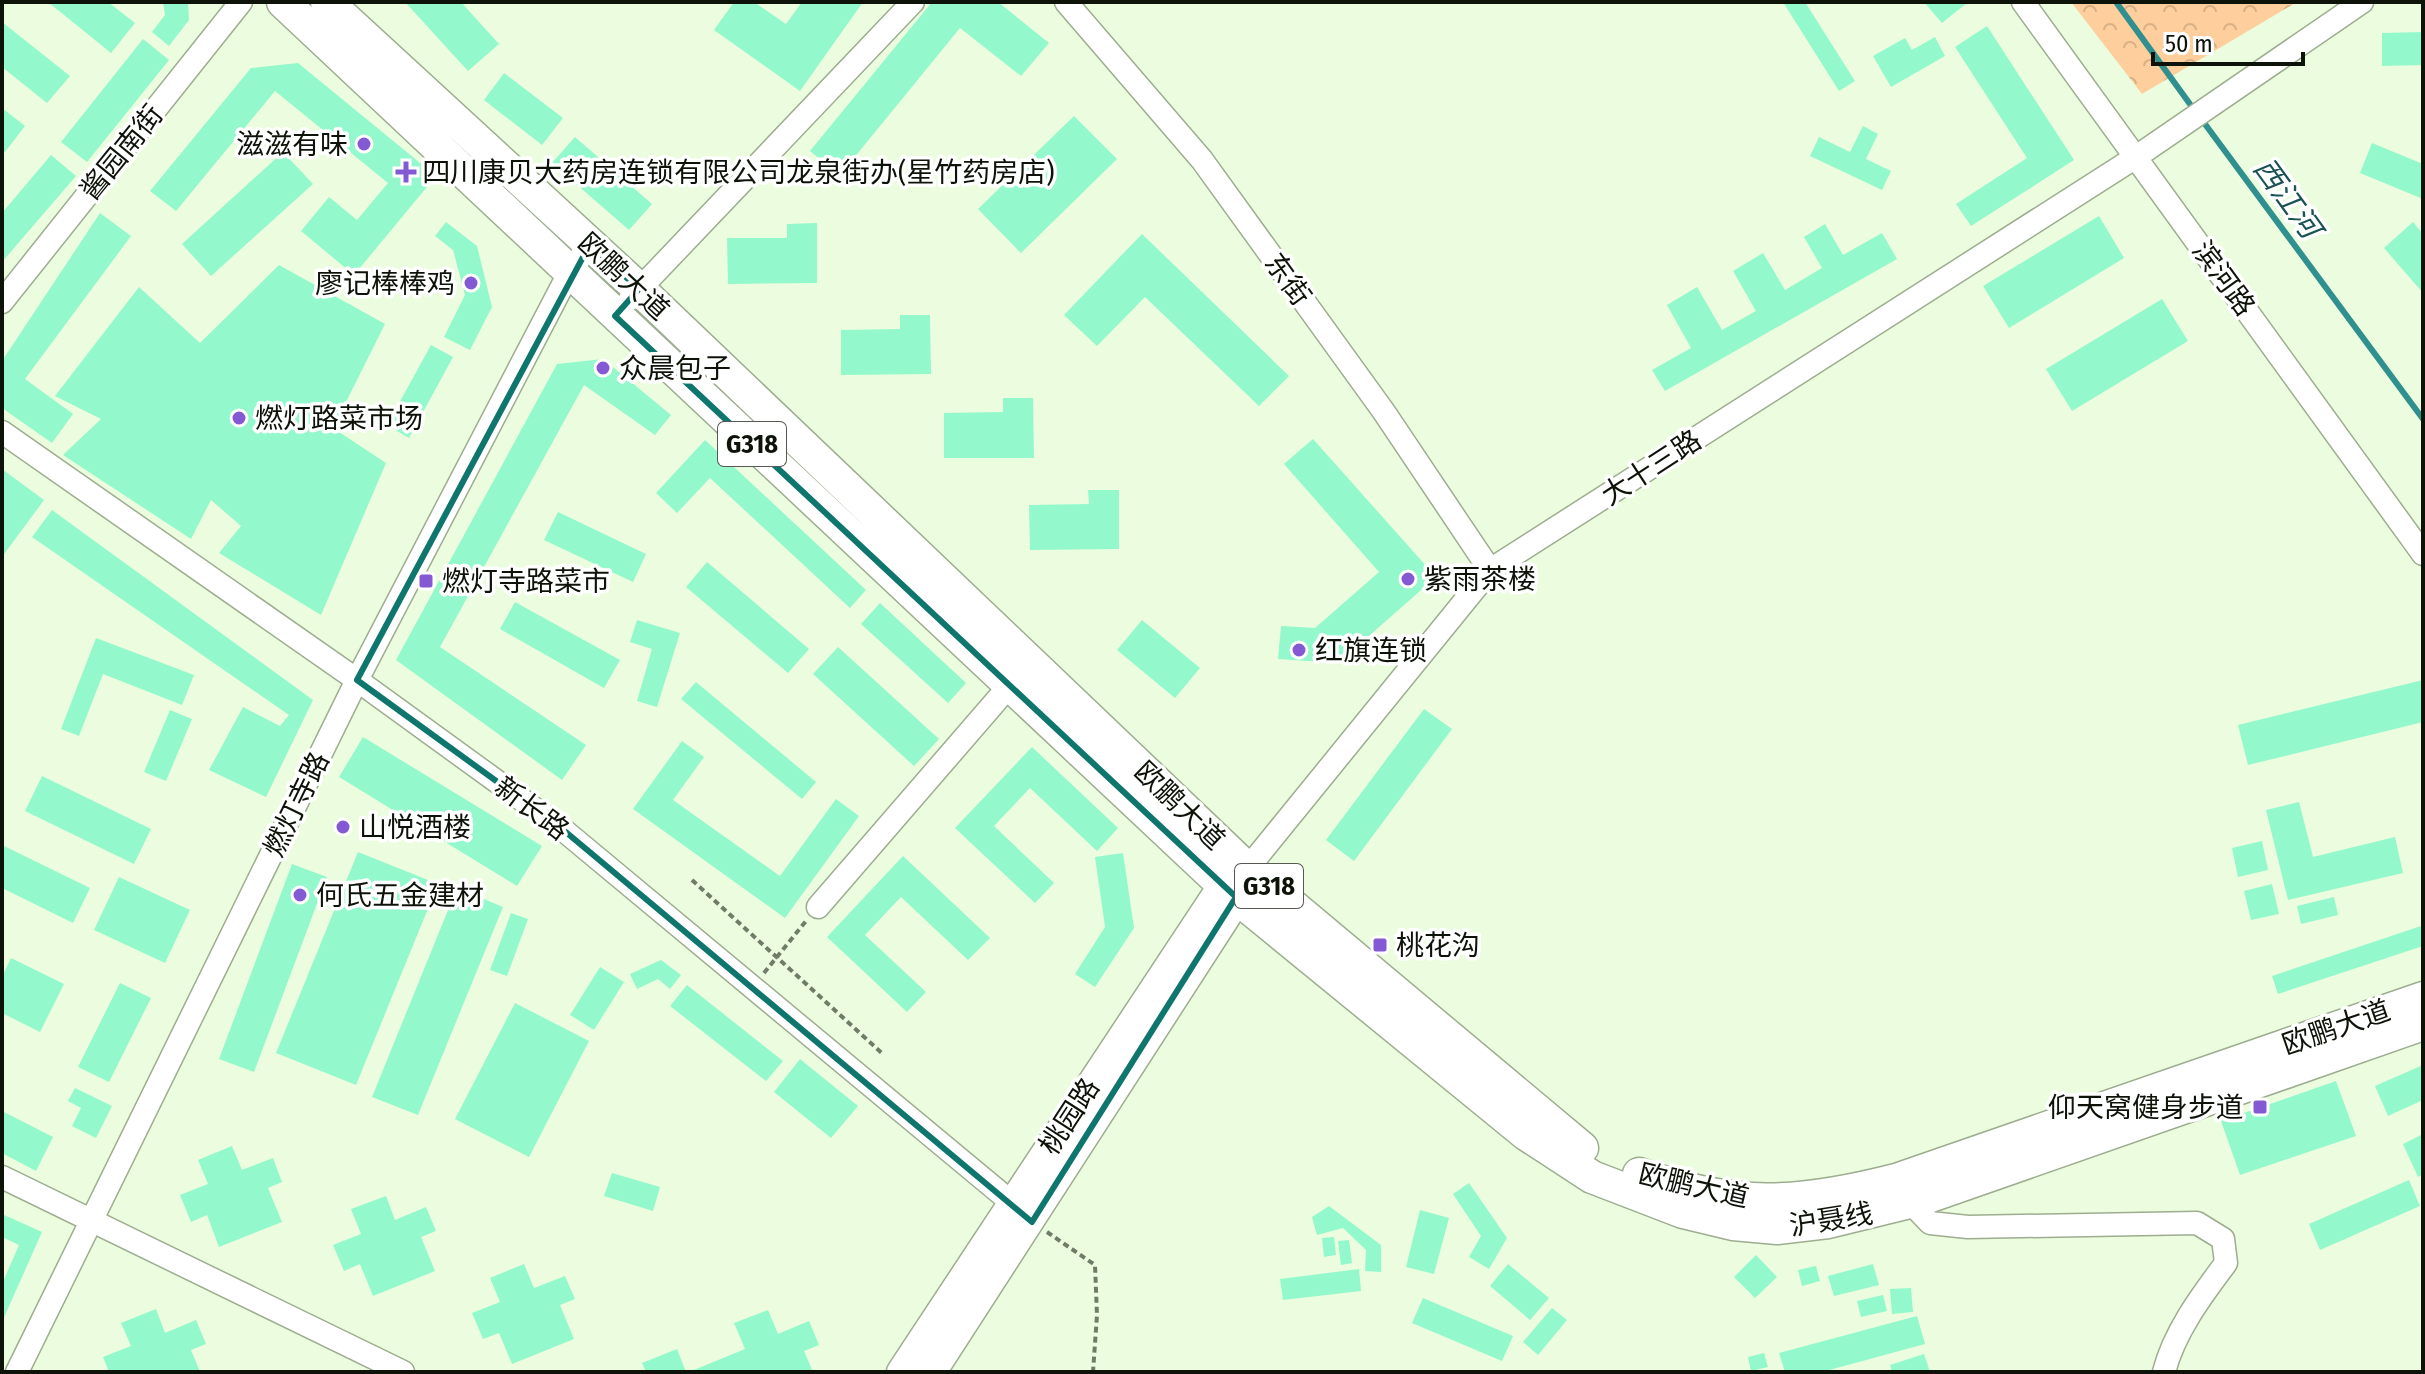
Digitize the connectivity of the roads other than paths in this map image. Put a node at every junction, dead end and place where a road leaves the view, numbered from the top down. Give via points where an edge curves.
1 (241, 2) edge
2 (283, 2) edge
3 (327, 2) edge
4 (913, 2) edge
5 (1066, 2) edge
6 (2023, 2) edge
7 (2352, 5) edge
8 (2136, 157) junction
9 (590, 244) junction
10 (569, 273) junction
11 (639, 289) junction
12 (2, 302) edge
13 (615, 316) junction
14 (2, 432) edge
15 (2423, 554) edge
16 (1490, 570) junction
17 (357, 680) junction
18 (1010, 685) junction
19 (1240, 877) junction
20 (818, 907) road end
21 (2423, 998) edge
22 (2423, 1024) edge
23 (2, 1177) edge
24 (1911, 1203) junction
25 (1022, 1212) junction
26 (90, 1221) junction
27 (17, 1372) edge
28 (403, 1372) edge
29 (901, 1372) edge
30 (932, 1372) edge
31 (2164, 1372) edge

1 - 12 street, 酱园南街
2 - 10 highway, 欧鹏大道 / G318
3 - 9 highway, 欧鹏大道 / G318
4 - 11 street
5 - 16 street, 东街 via 1202,160 1384,412
6 - 8 street, 滨河路
7 - 8 street, 大十三路
8 - 15 street, 滨河路
8 - 16 street, 大十三路
9 - 10 street, 燃灯寺路
9 - 11 highway, 欧鹏大道 / G318
10 - 13 highway, 欧鹏大道 / G318
10 - 17 street, 燃灯寺路
11 - 13 street
11 - 19 highway, 欧鹏大道 / G318
13 - 18 highway, 欧鹏大道 / G318
14 - 17 street, 新长路
16 - 19 street, 大十三路
17 - 25 street, 新长路 via 561,828
17 - 26 street, 燃灯寺路
18 - 19 highway, 欧鹏大道 / G318
18 - 20 street
19 - 21 highway, 欧鹏大道 / G318 via 1585,1150 1671,1185 1742,1201 1799,1200 1896,1180
19 - 24 highway, 沪聂线 / G318 via 1526,1134 1592,1177 1683,1212 1777,1228
19 - 25 main road, 桃园路
22 - 24 highway, 沪聂线 / G318
23 - 26 street
24 - 31 street via 1930,1223 1955,1226 2197,1223 2223,1239 2226,1263 2168,1353
25 - 29 main road, 桃园路
25 - 30 main road
26 - 27 street, 燃灯寺路
26 - 28 street

